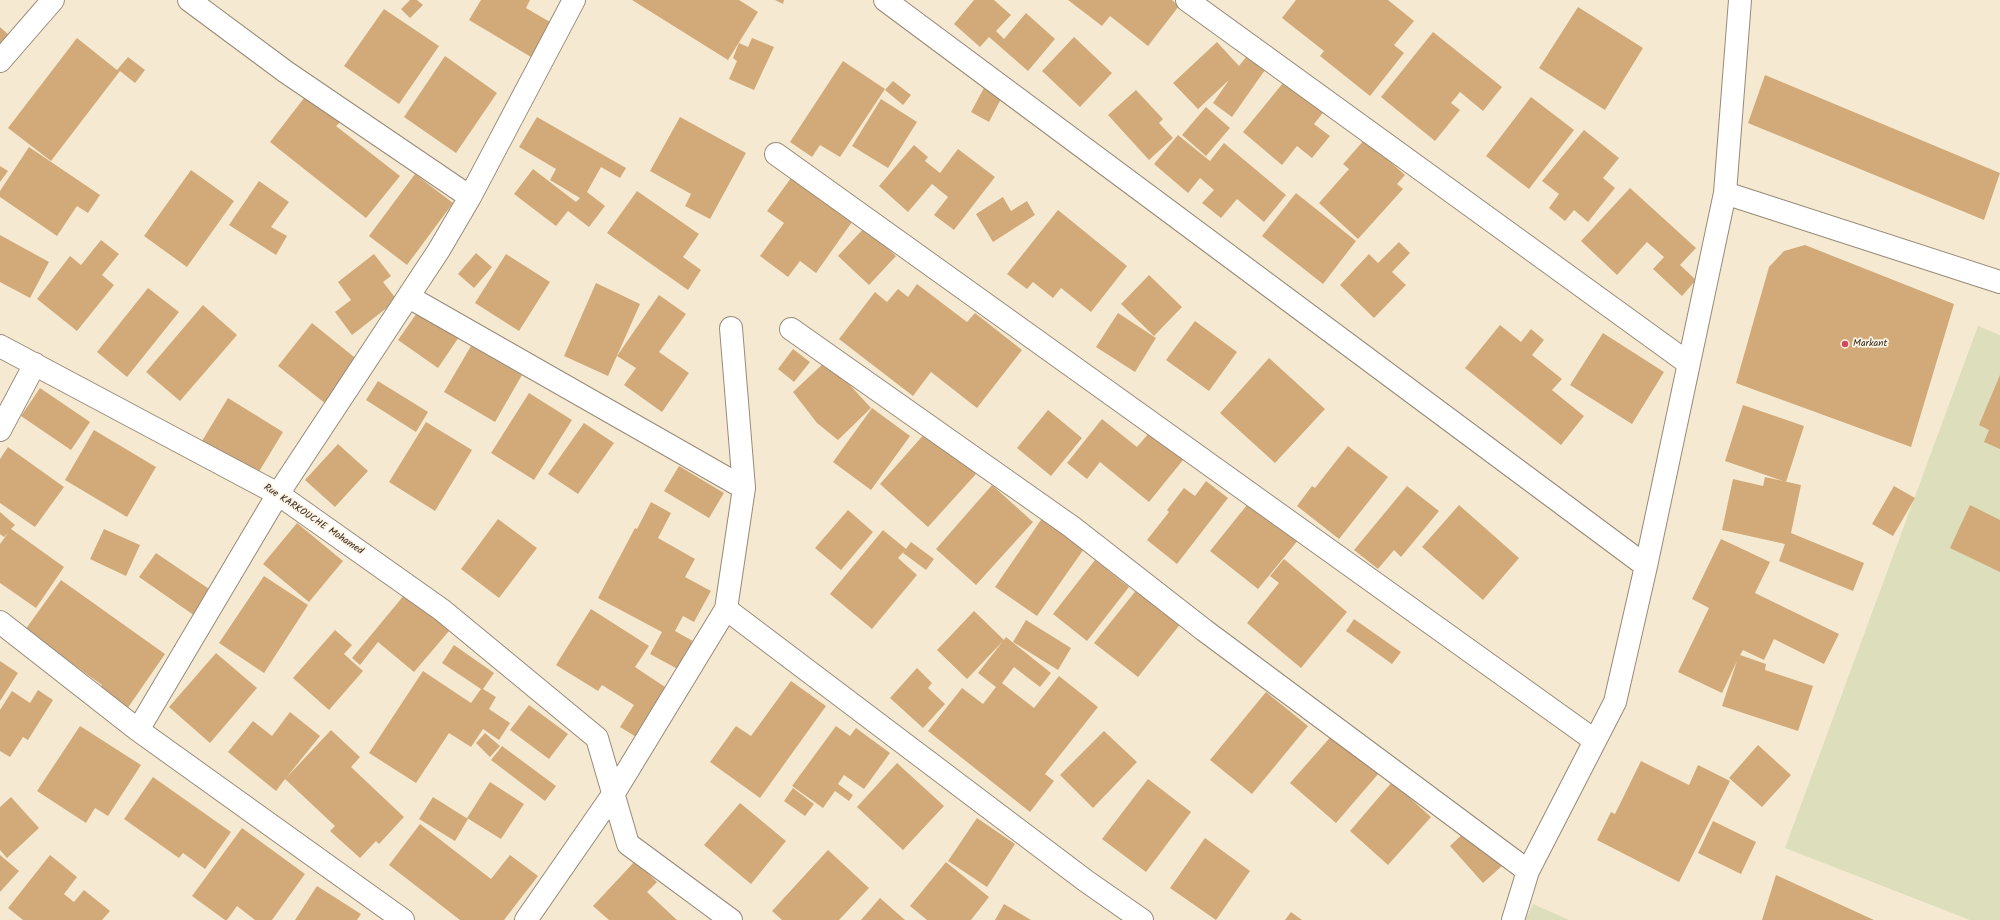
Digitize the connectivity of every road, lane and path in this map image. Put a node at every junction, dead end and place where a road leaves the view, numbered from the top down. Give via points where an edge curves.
1 (53, 0) edge
2 (189, 0) edge
3 (574, 0) edge
4 (885, 0) edge
5 (1187, 0) edge
6 (1740, 0) edge
7 (0, 61) edge
8 (776, 154) dead end
9 (1725, 193) junction
10 (470, 197) junction
11 (2000, 282) edge
12 (409, 297) junction
13 (731, 328) dead end
14 (790, 329) dead end
15 (0, 346) edge
16 (1688, 363) junction
17 (35, 364) junction
18 (0, 430) edge
19 (744, 488) junction
20 (278, 494) junction
21 (1646, 566) junction
22 (726, 609) junction
23 (0, 622) edge
24 (138, 730) junction
25 (1594, 740) junction
26 (614, 793) junction
27 (1528, 871) junction
28 (403, 920) edge
29 (526, 920) edge
30 (731, 920) edge
31 (1142, 920) edge
32 (1513, 920) edge

1 - 7 street
2 - 10 street via 286,72
3 - 10 street
4 - 21 street
5 - 16 street
6 - 9 street
8 - 25 street
9 - 11 street
9 - 16 street
10 - 12 street
12 - 19 street
12 - 20 street
13 - 19 street
14 - 27 street via 1072,527 1204,630
15 - 17 street, Rue KARKOUCHE Mohamed
16 - 21 street
17 - 18 street
17 - 20 street, Rue KARKOUCHE Mohamed
19 - 22 street
20 - 24 street
20 - 26 street, Rue KARKOUCHE Mohamed via 442,610 597,738
21 - 25 street via 1615,702
22 - 26 street
22 - 31 street via 1086,881
23 - 24 street
24 - 28 street
25 - 27 street
26 - 29 street
26 - 30 street via 628,844
27 - 32 street

